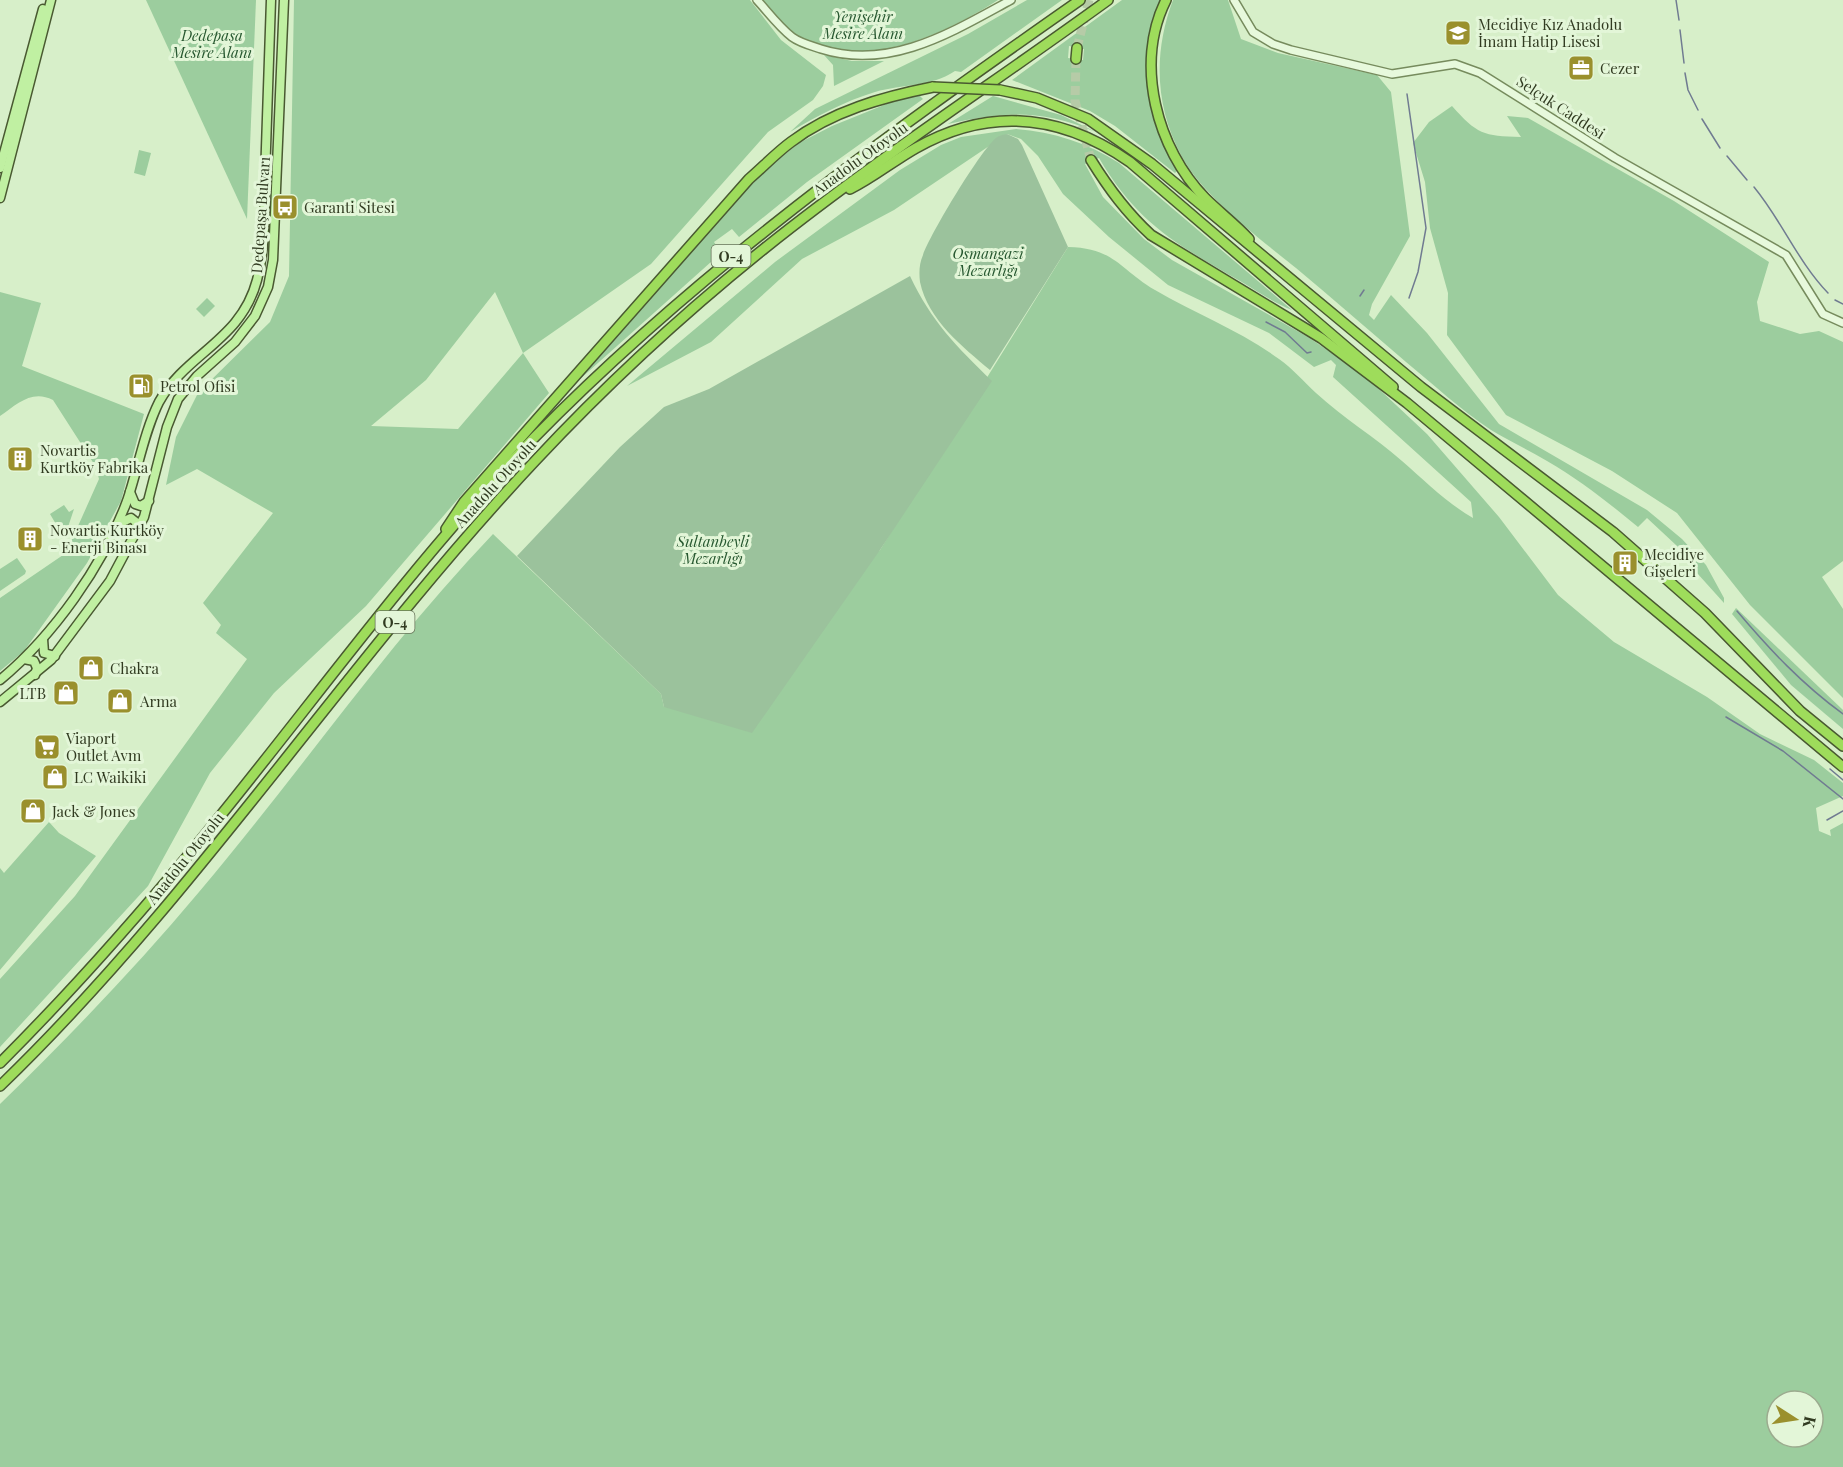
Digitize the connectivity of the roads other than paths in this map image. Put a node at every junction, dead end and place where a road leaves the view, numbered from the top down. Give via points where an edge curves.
1 (45, 0) edge
2 (51, 0) edge
3 (271, 0) edge
4 (284, 0) edge
5 (757, 0) edge
6 (1011, 0) edge
7 (1080, 0) edge
8 (1108, 0) edge
9 (1166, 0) edge
10 (1234, 0) edge
11 (1077, 48) tunnel mouth
12 (1076, 59) tunnel mouth
13 (1091, 160) tunnel mouth
14 (0, 168) edge
15 (0, 198) edge
16 (826, 201) junction
17 (1258, 250) junction
18 (1843, 322) edge
19 (1407, 403) junction
20 (130, 492) junction
21 (149, 501) junction
22 (118, 524) junction
23 (137, 533) junction
24 (424, 561) junction
25 (43, 638) junction
26 (55, 656) junction
27 (24, 659) junction
28 (35, 675) junction
29 (0, 680) edge
30 (0, 702) edge
31 (1843, 746) edge
32 (1843, 767) edge
33 (0, 1064) edge
34 (1, 1085) edge

1 - 14 main road
2 - 15 main road
3 - 20 main road, Dedepaşa Bulvarı via 263,241 257,281 239,319 190,365 160,402
4 - 21 main road, Dedepaşa Bulvarı via 273,260 268,287 244,330 178,399
5 - 6 street via 792,37 832,53 865,56 925,45
7 - 24 highway, Anadolu Otoyolu / O-4 via 838,172 689,291 564,407
8 - 16 highway, Anadolu Otoyolu / O-4
9 - 17 highway via 1158,23 1152,67 1163,136 1204,197
10 - 18 street, Selçuk Caddesi via 1253,32 1291,50 1392,74 1455,64 1480,73 1615,158 1785,255 1823,314
11 - 12 highway
13 - 19 highway via 1107,188 1151,235 1321,338
16 - 19 highway via 873,178 915,148 956,129 999,120 1069,129 1107,146 1130,162 1388,382
16 - 34 highway, Anadolu Otoyolu / O-4 via 695,306 531,465 408,605 196,870
17 - 24 highway, bridge via 1117,137 1055,105 1000,90 933,87 870,102 791,142 749,179 464,502
17 - 31 highway via 1454,413 1613,532 1705,613 1800,711
19 - 32 highway
20 - 21 main road via 135,504 141,506
20 - 22 main road, Dedepaşa Bulvarı
21 - 23 main road, Dedepaşa Bulvarı
22 - 23 main road via 126,518 134,520
22 - 25 main road, Dedepaşa Bulvarı via 94,568
23 - 26 main road, Dedepaşa Bulvarı via 110,581
24 - 33 highway, Anadolu Otoyolu / O-4 via 127,928
25 - 26 main road via 42,650
25 - 27 main road, Dedepaşa Bulvarı
26 - 28 main road, Dedepaşa Bulvarı
27 - 28 main road via 34,661
27 - 29 main road, Dedepaşa Bulvarı
28 - 30 main road, Dedepaşa Bulvarı

